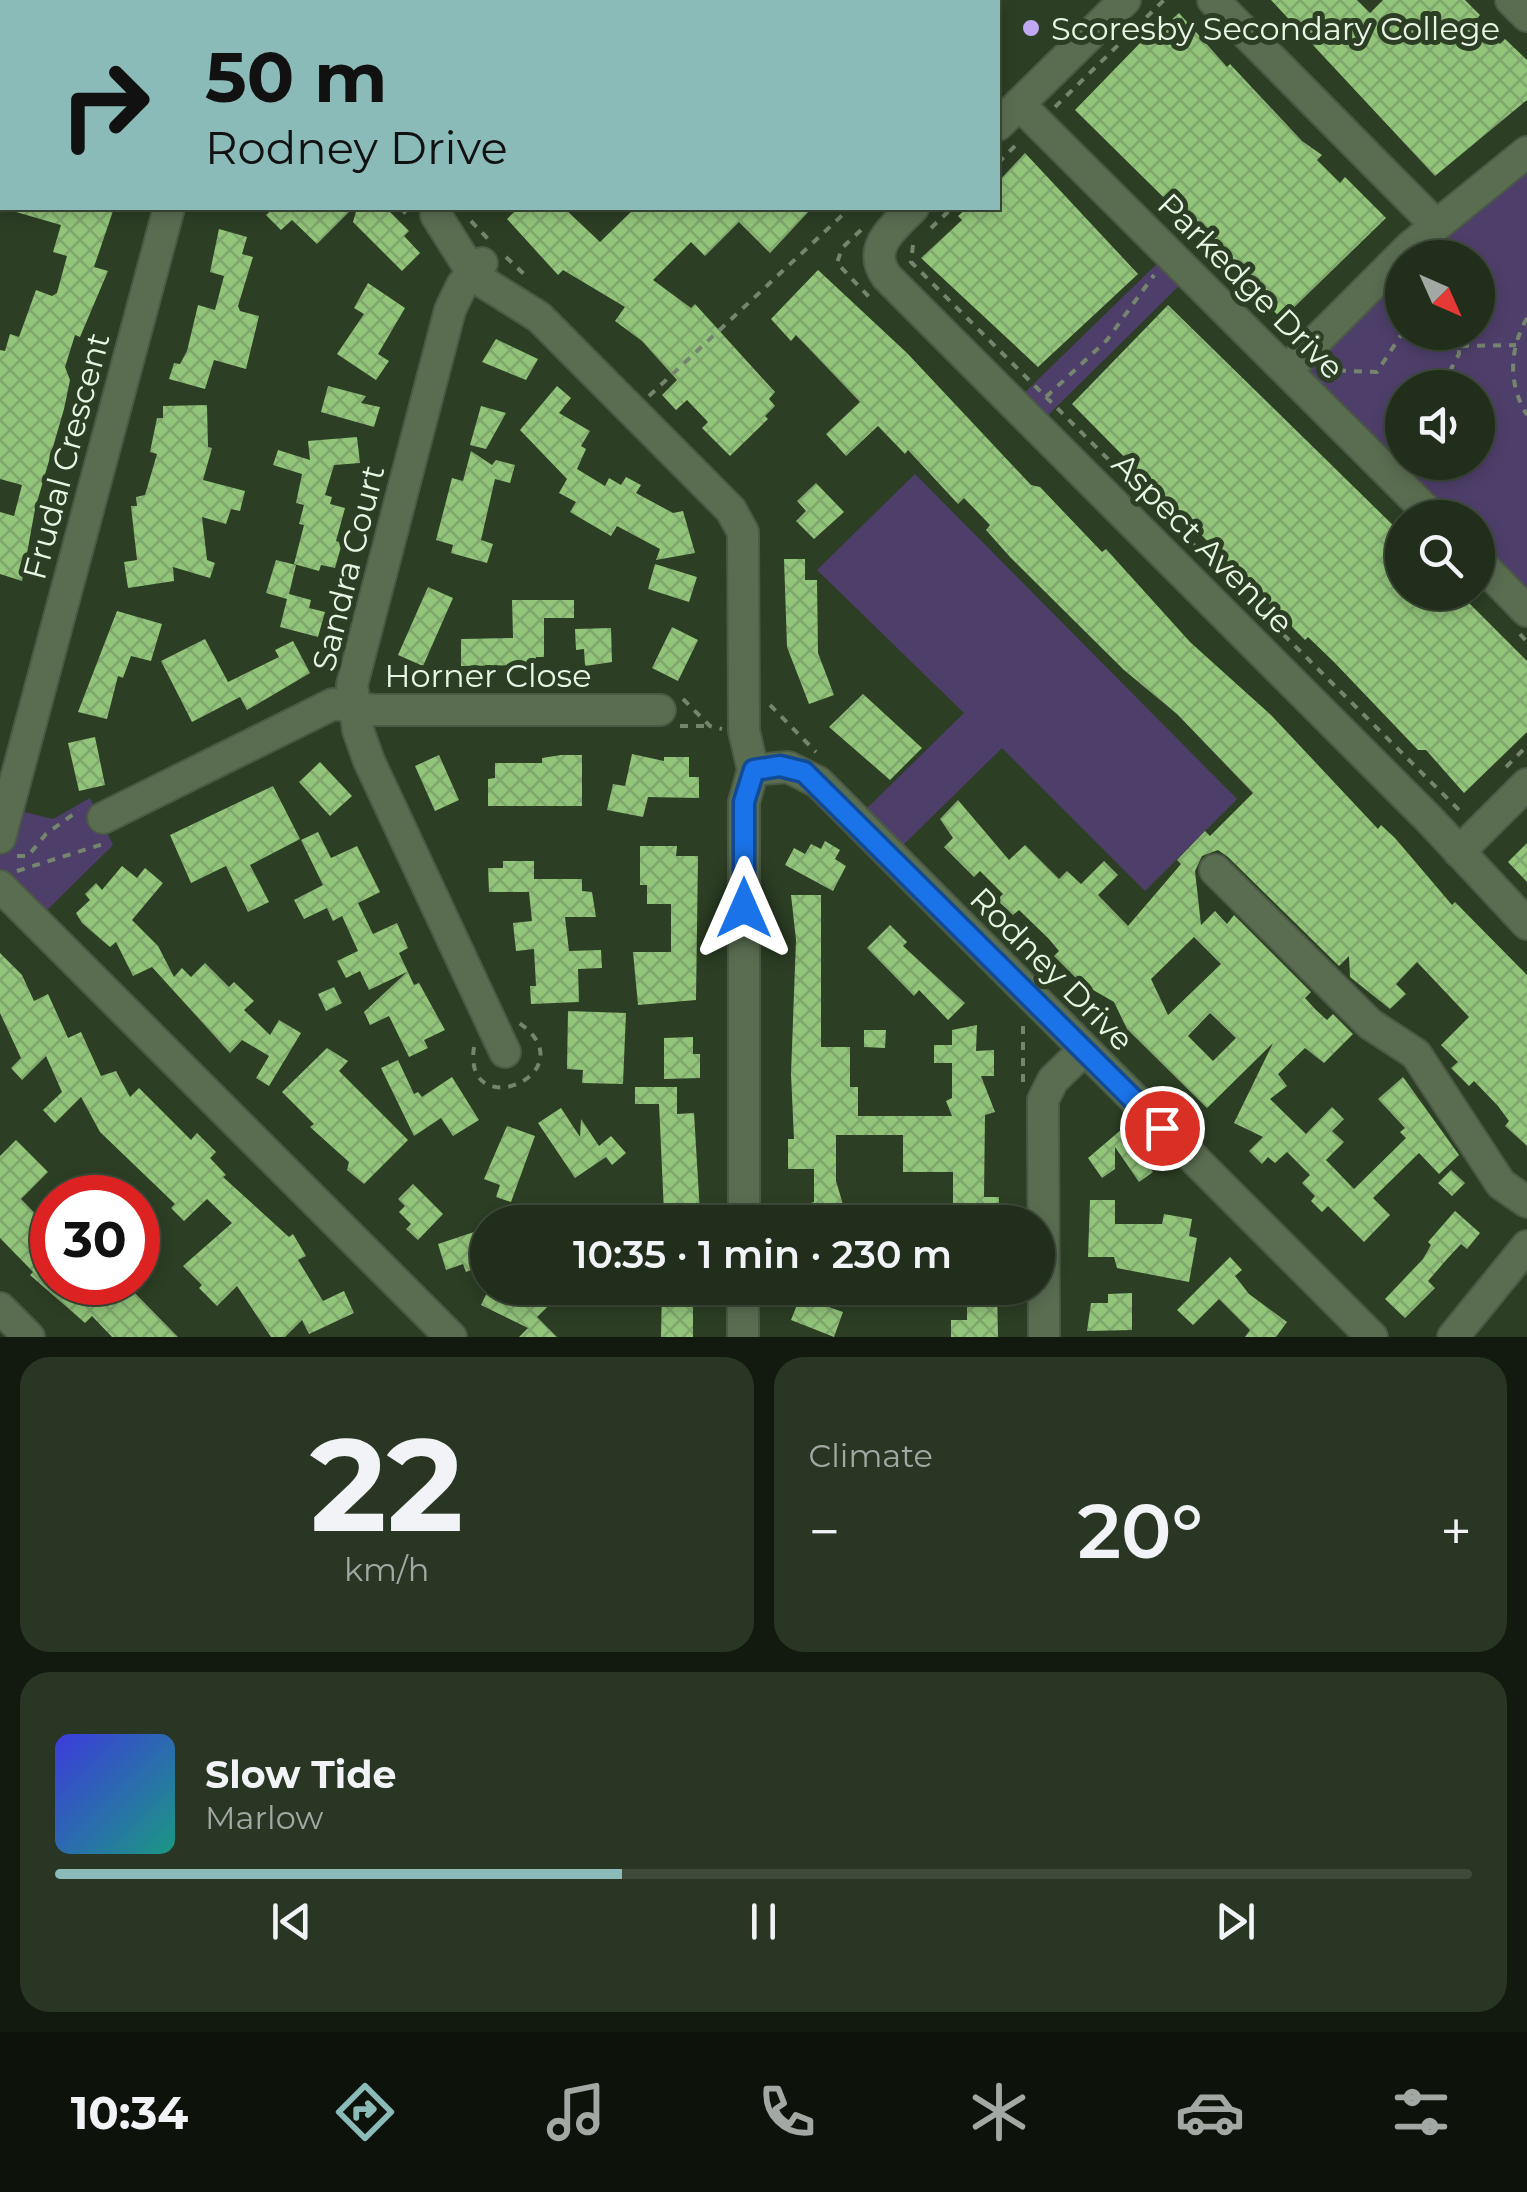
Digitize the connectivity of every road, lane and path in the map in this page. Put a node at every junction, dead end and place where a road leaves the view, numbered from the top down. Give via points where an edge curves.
1 (1125, 0) edge
2 (1164, 0) edge
3 (1213, 0) edge
4 (1511, 0) edge
5 (1527, 16) edge
6 (1018, 117) edge
7 (1527, 152) edge
8 (1000, 158) edge
9 (168, 210) edge
10 (848, 210) edge
11 (911, 210) edge
12 (950, 210) edge
13 (433, 211) edge
14 (1436, 224) junction
15 (477, 269) junction
16 (1157, 271) dead end
17 (1527, 318) edge
18 (1495, 345) edge
19 (1516, 345) junction
20 (1390, 350) edge
21 (1287, 370) junction
22 (1318, 370) dead end
23 (1046, 397) junction
24 (648, 398) dead end
25 (1527, 415) edge
26 (1416, 500) edge
27 (1495, 579) edge
28 (1527, 611) edge
29 (354, 706) junction
30 (660, 710) dead end
31 (754, 770) junction
32 (1527, 784) edge
33 (1461, 812) dead end
34 (102, 818) dead end
35 (0, 838) edge
36 (1459, 852) junction
37 (28, 856) dead end
38 (1215, 870) dead end
39 (12, 876) edge
40 (1527, 924) edge
41 (1084, 1050) junction
42 (505, 1052) dead end
43 (1527, 1202) edge
44 (744, 1205) edge
45 (1527, 1246) edge
46 (743, 1305) edge
47 (0, 1308) edge
48 (29, 1337) edge
49 (451, 1337) edge
50 (743, 1337) edge
51 (1044, 1337) edge
52 (1372, 1337) edge
53 (1453, 1337) edge

1 - 6 street
2 - 6 path
3 - 14 street
4 - 5 street
6 - 8 path
6 - 21 street, Parkedge Drive
7 - 14 street
9 - 35 street, Frudal Crescent
10 - 24 path
11 - 36 street, Aspect Avenue via 879,249 878,264 888,277
12 - 23 path via 912,247 911,262
13 - 15 street via 466,235
14 - 21 street
15 - 29 street, Sandra Court via 450,310 354,671
15 - 31 street via 521,290 539,318 740,524 744,731
16 - 23 path via 1106,340
17 - 19 path
18 - 19 path
19 - 25 path via 1512,374
20 - 22 path via 1376,372
21 - 26 street, Parkedge Drive
23 - 33 path
27 - 28 street
29 - 30 street, Horner Close
29 - 34 street, Horner Close via 317,709
29 - 42 street, Sandra Court via 369,761
31 - 41 street, Rodney Drive via 788,767 810,776
31 - 44 street via 744,802
32 - 36 street
36 - 40 street
37 - 39 path
38 - 43 street via 1370,1024 1416,1054 1501,1184
39 - 49 street
41 - 51 street via 1043,1100
41 - 52 street, Rodney Drive
45 - 53 street
46 - 50 street
47 - 48 street

